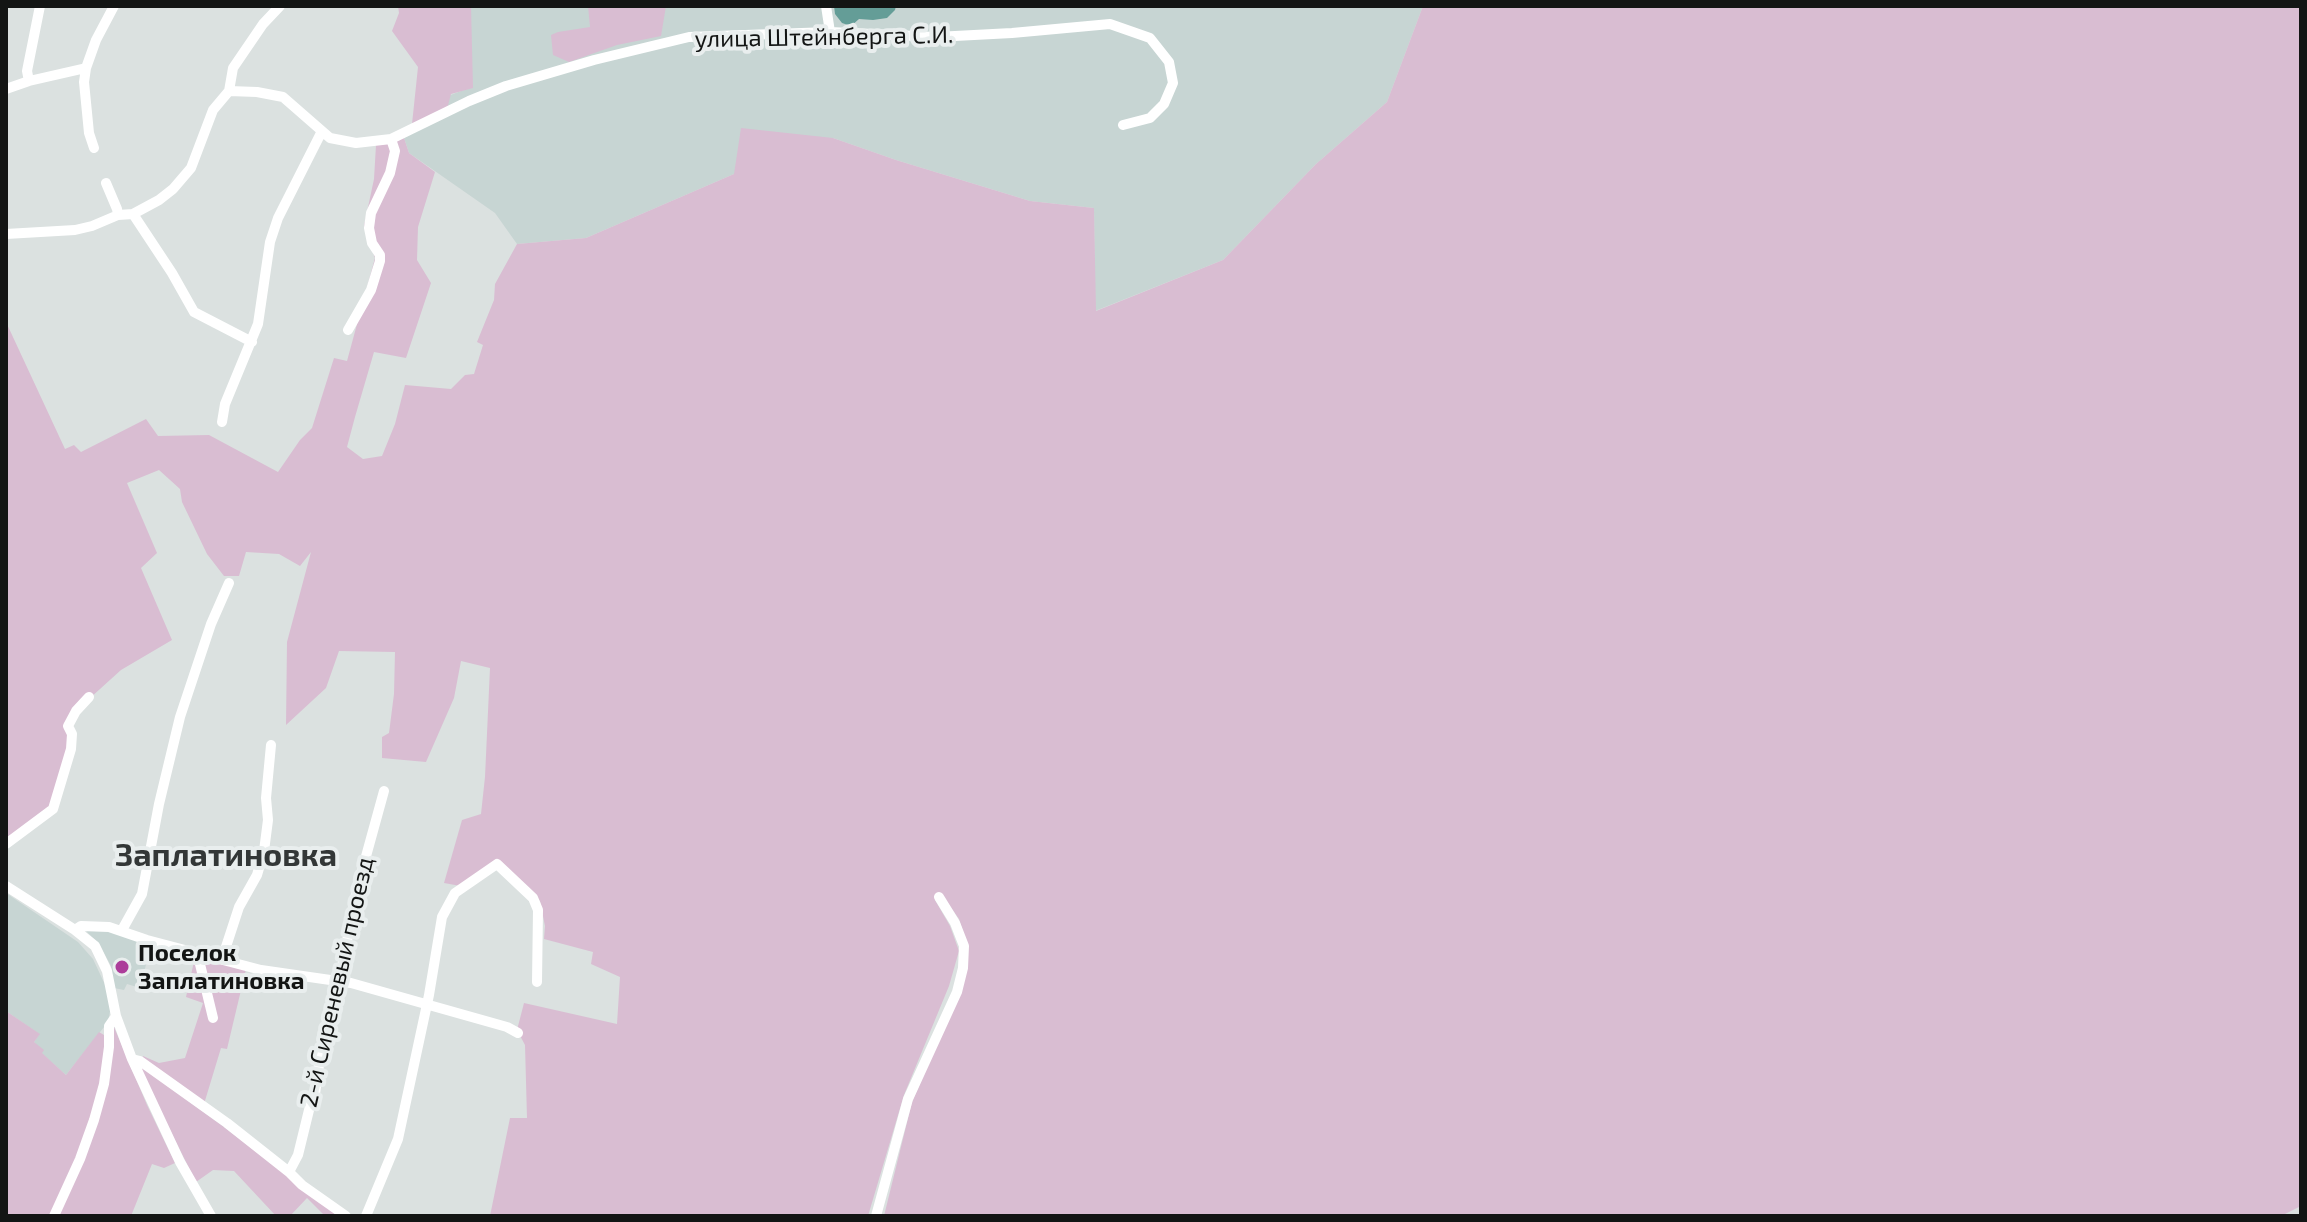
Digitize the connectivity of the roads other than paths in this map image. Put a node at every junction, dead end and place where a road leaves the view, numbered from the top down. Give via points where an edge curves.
1 (40, 6) edge
2 (114, 6) edge
3 (280, 6) edge
4 (826, 6) edge
5 (830, 32) junction
6 (86, 68) junction
7 (29, 81) junction
8 (6, 89) edge
9 (229, 91) junction
10 (1123, 125) dead end
11 (321, 133) junction
12 (391, 139) junction
13 (94, 148) dead end
14 (106, 183) dead end
15 (133, 214) junction
16 (118, 215) junction
17 (6, 234) edge
18 (348, 330) dead end
19 (252, 342) junction
20 (222, 422) dead end
21 (229, 583) dead end
22 (89, 697) dead end
23 (271, 745) dead end
24 (384, 791) dead end
25 (6, 844) edge
26 (6, 886) edge
27 (939, 897) dead end
28 (75, 930) junction
29 (122, 930) junction
30 (199, 954) junction
31 (222, 959) junction
32 (338, 981) junction
33 (537, 982) dead end
34 (427, 1004) junction
35 (116, 1016) junction
36 (213, 1018) dead end
37 (518, 1033) dead end
38 (132, 1059) junction
39 (289, 1172) junction
40 (54, 1216) edge
41 (211, 1216) edge
42 (346, 1216) edge
43 (366, 1216) edge
44 (876, 1216) edge

1 - 7 street
2 - 6 street
3 - 9 street via 233,68
4 - 5 street
5 - 10 street, улица Штейнберга С.И. via 936,37 1110,24 1150,38 1169,62 1173,83 1164,104 1150,118
5 - 12 street, улица Штейнберга С.И. via 689,37 657,44 506,86
6 - 7 street
6 - 13 street via 84,101
7 - 8 street
9 - 11 street via 283,97
9 - 15 street via 213,110 191,168 173,189
11 - 12 street via 356,143
11 - 19 street via 270,242
12 - 18 street via 395,151 390,173 369,228 380,261 371,290
14 - 16 street
15 - 16 street
15 - 19 street via 194,312
16 - 17 street via 75,230
19 - 20 street
21 - 29 street via 180,717 142,894
22 - 25 street via 68,726 71,749 53,809
23 - 31 street via 264,851
24 - 32 street, 2-й Сиреневый проезд
26 - 28 street
27 - 44 street via 964,946 963,968 908,1099
28 - 29 street via 90,925
28 - 35 street via 102,956
29 - 30 street
30 - 31 street
30 - 36 street
31 - 32 street
32 - 34 street
32 - 39 street, 2-й Сиреневый проезд via 315,1094
33 - 34 street via 538,910 533,898 497,864 455,893 442,917
34 - 37 street
34 - 43 street via 398,1139
35 - 38 street
35 - 40 street via 109,1026 104,1084 94,1120
38 - 39 street
38 - 41 street
39 - 42 street

